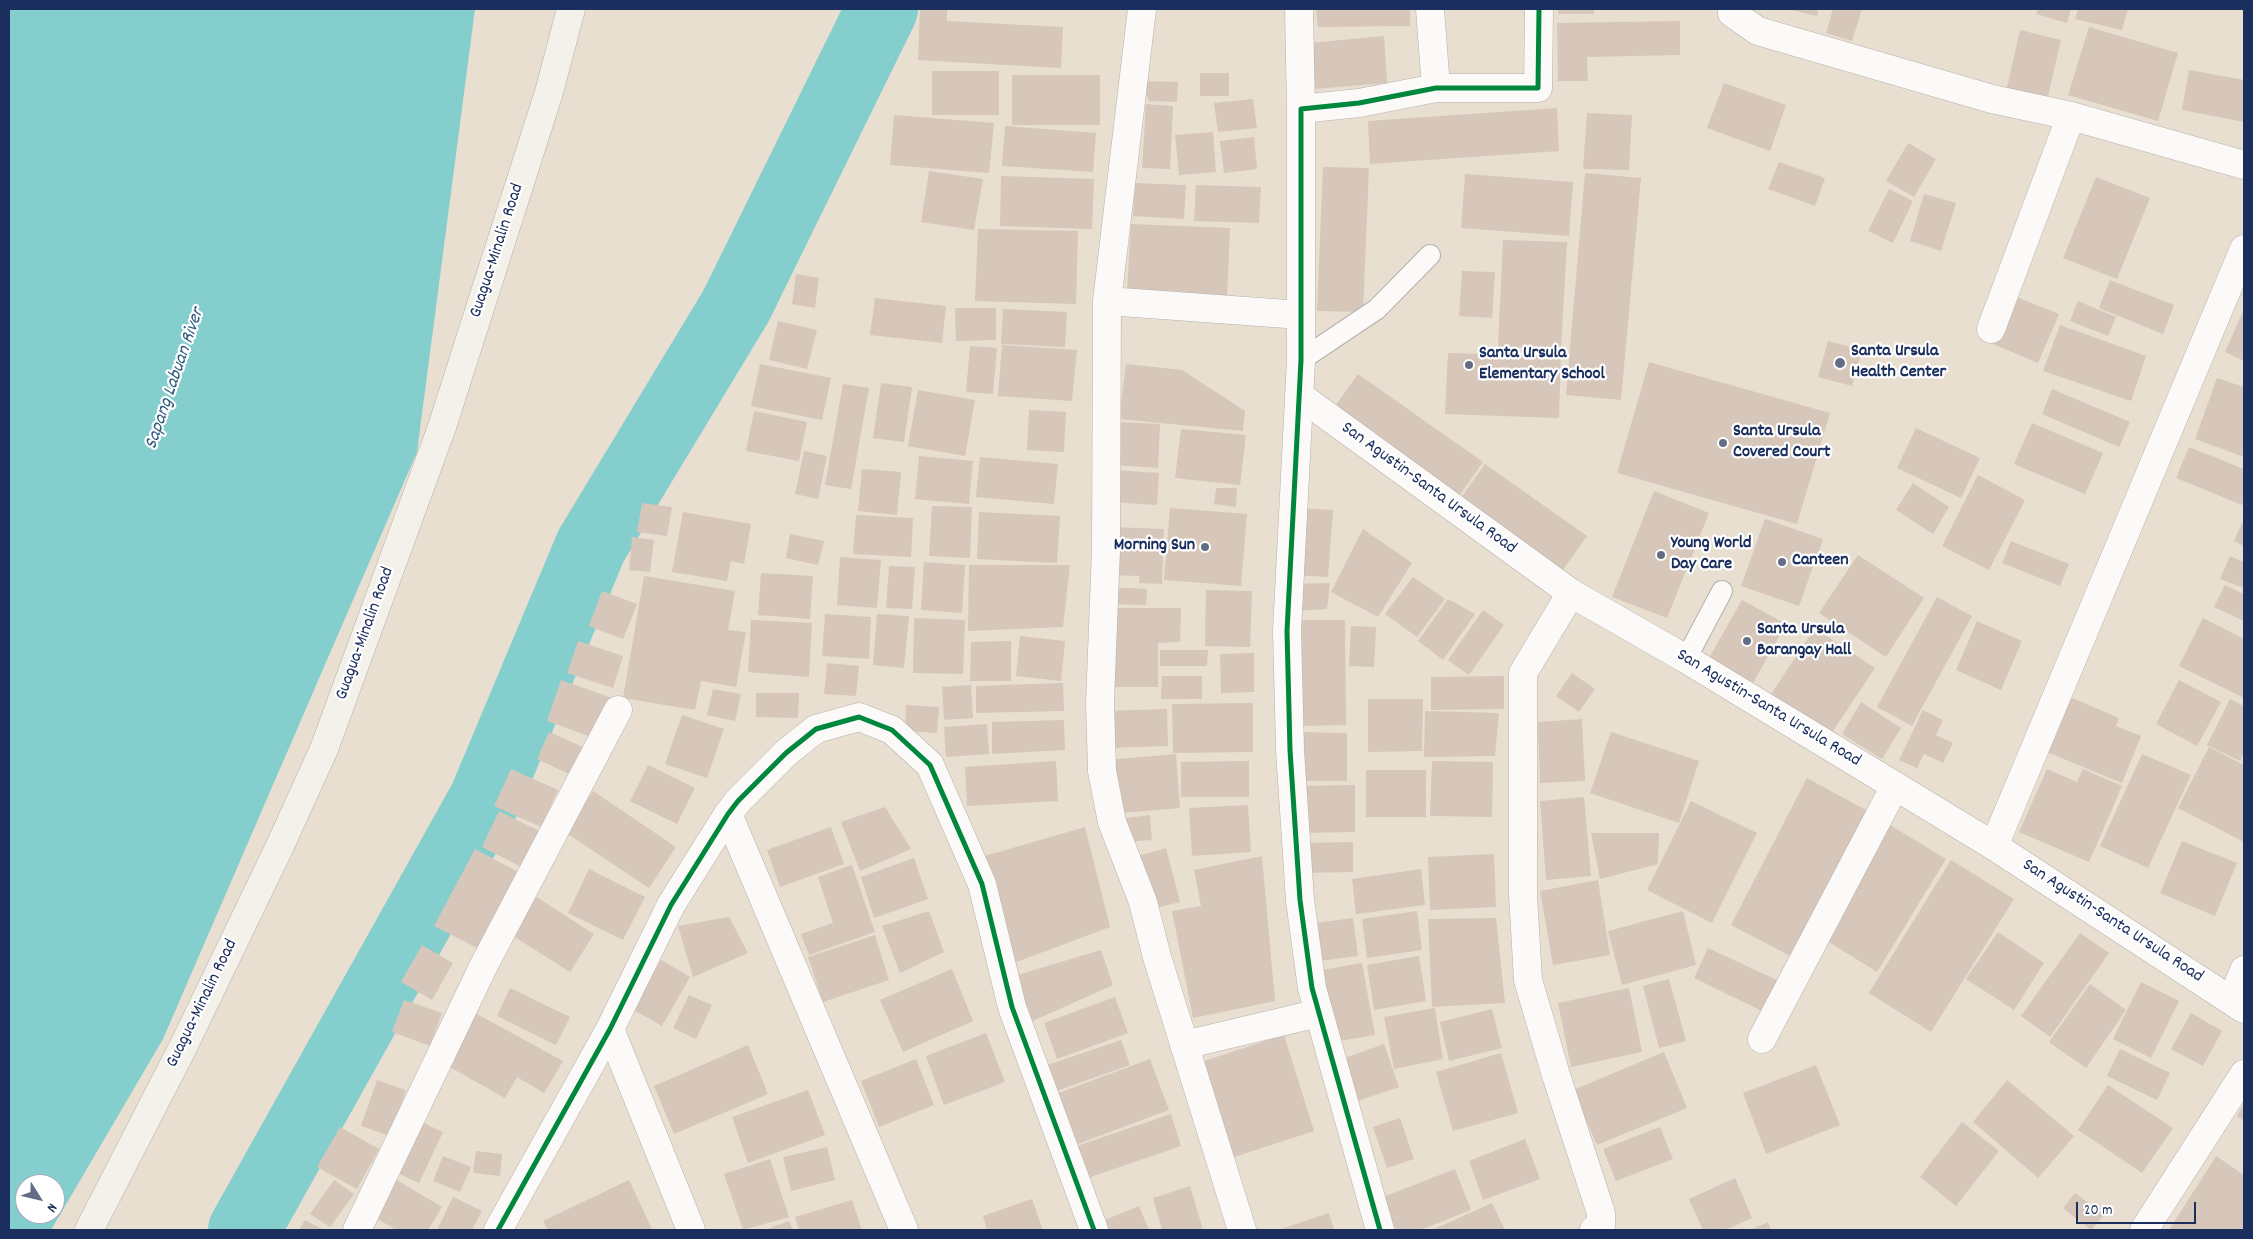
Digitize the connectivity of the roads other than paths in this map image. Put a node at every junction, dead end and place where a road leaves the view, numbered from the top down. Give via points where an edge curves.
1 (571, 9) edge
2 (1142, 9) edge
3 (1299, 9) edge
4 (1430, 9) edge
5 (1539, 9) edge
6 (1732, 9) edge
7 (1436, 88) junction
8 (1301, 109) junction
9 (2071, 116) junction
10 (2244, 165) edge
11 (2244, 249) edge
12 (1430, 255) dead end
13 (1107, 301) junction
14 (1300, 314) junction
15 (1991, 329) dead end
16 (1301, 360) junction
17 (1300, 396) junction
18 (1722, 591) dead end
19 (1571, 593) junction
20 (1686, 659) junction
21 (618, 710) dead end
22 (1895, 786) junction
23 (728, 814) junction
24 (1994, 846) junction
25 (2244, 970) edge
26 (2238, 1005) edge
27 (1319, 1014) junction
28 (610, 1028) junction
29 (1762, 1040) dead end
30 (1184, 1045) junction
31 (2244, 1074) edge
32 (89, 1230) edge
33 (357, 1230) edge
34 (498, 1230) edge
35 (692, 1230) edge
36 (904, 1230) edge
37 (1094, 1230) edge
38 (1242, 1230) edge
39 (1380, 1230) edge
40 (1594, 1230) edge
41 (2144, 1230) edge

1 - 32 main road, Guagua-Minalin Road via 549,92 442,427 324,749 182,1047
2 - 13 street
3 - 8 street
4 - 7 street
5 - 7 street via 1538,88
6 - 9 street via 1732,13 1758,31 1992,99
7 - 8 street via 1359,103
8 - 14 street
9 - 10 street
9 - 15 street
11 - 24 street
12 - 16 lane via 1377,309
13 - 14 street
13 - 30 street via 1106,549 1100,703 1102,771 1112,822 1144,902
14 - 16 street
16 - 17 street
17 - 19 street, San Agustin-Santa Ursula Road
17 - 27 street via 1287,631 1290,750 1300,900 1312,988
18 - 20 lane
19 - 20 street, San Agustin-Santa Ursula Road
19 - 40 street via 1523,674 1523,895 1528,980 1601,1212 1601,1226
20 - 22 street, San Agustin-Santa Ursula Road
21 - 33 street via 484,966
22 - 24 street, San Agustin-Santa Ursula Road
22 - 29 street
23 - 28 street via 671,905
23 - 36 street
23 - 37 street via 767,772 816,729 859,717 892,730 930,765 982,884 1012,1007
24 - 26 street, San Agustin-Santa Ursula Road
25 - 26 street
27 - 30 street
27 - 39 street
28 - 34 street
28 - 35 street
30 - 38 street
31 - 41 street

